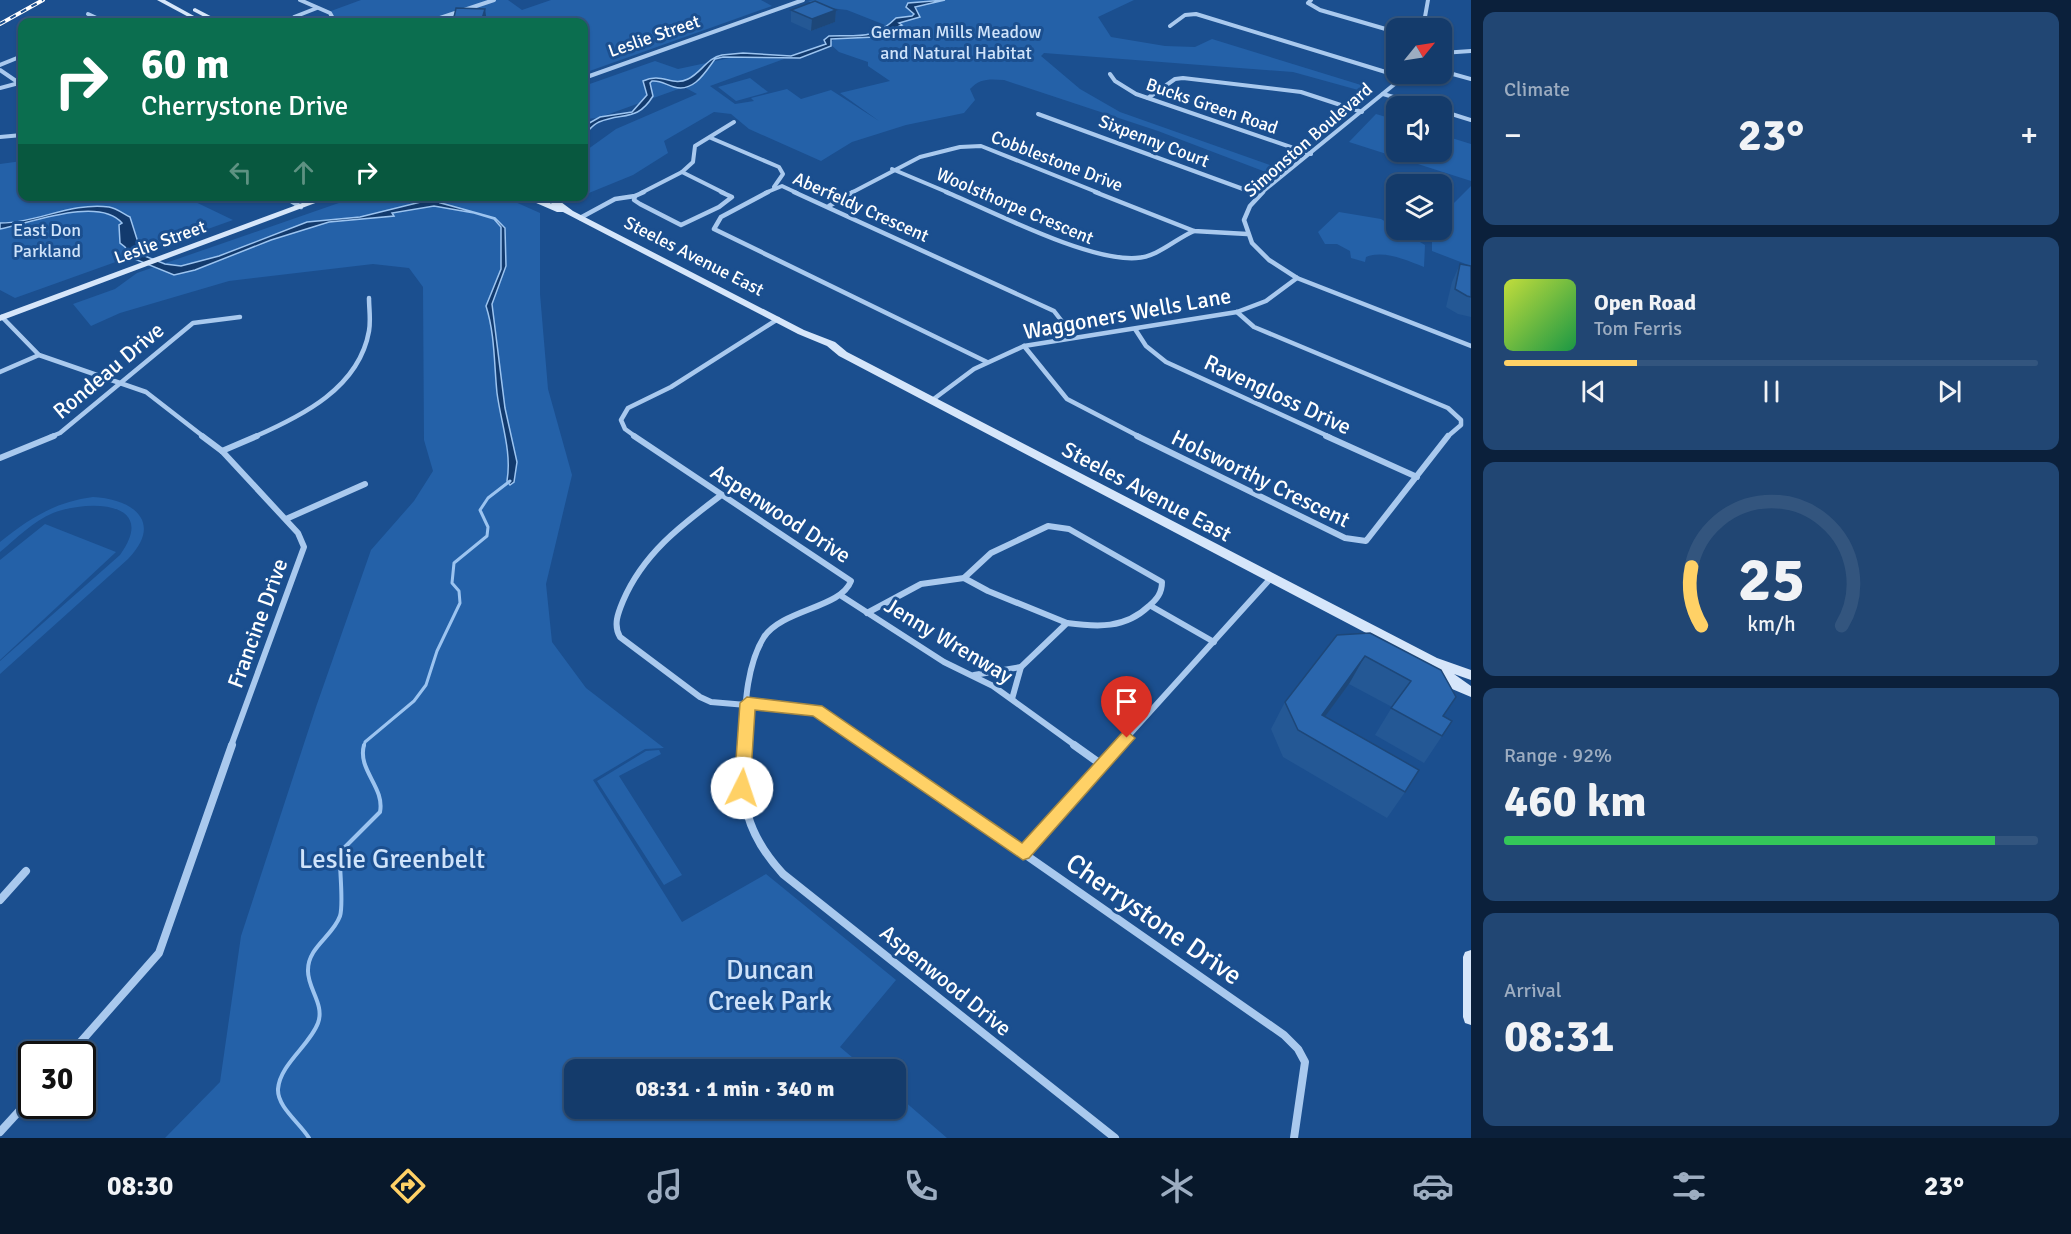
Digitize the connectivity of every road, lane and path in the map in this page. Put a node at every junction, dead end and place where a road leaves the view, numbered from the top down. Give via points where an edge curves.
1 (160, 0) edge
2 (176, 0) edge
3 (300, 0) edge
4 (494, 0) edge
5 (803, 0) edge
6 (1311, 0) edge
7 (1428, 0) edge
8 (317, 8) junction
9 (88, 14) dead end
10 (294, 17) dead end
11 (96, 18) edge
12 (194, 18) edge
13 (210, 18) edge
14 (333, 18) edge
15 (440, 18) edge
16 (1425, 18) edge
17 (1170, 26) dead end
18 (1386, 29) edge
19 (1471, 51) edge
20 (1452, 52) edge
21 (18, 57) edge
22 (0, 64) edge
23 (0, 70) edge
24 (1386, 72) edge
25 (1110, 74) dead end
26 (1452, 74) edge
27 (588, 77) edge
28 (1471, 79) edge
29 (18, 82) edge
30 (1394, 84) edge
31 (18, 85) edge
32 (0, 88) edge
33 (1383, 94) junction
34 (1390, 96) edge
35 (1148, 98) junction
36 (1362, 112) junction
37 (1038, 114) dead end
38 (1452, 114) edge
39 (1471, 120) edge
40 (734, 122) dead end
41 (18, 135) edge
42 (0, 137) edge
43 (711, 138) junction
44 (1311, 154) junction
45 (892, 169) junction
46 (682, 172) junction
47 (773, 188) junction
48 (1259, 195) junction
49 (635, 196) junction
50 (292, 201) edge
51 (317, 201) edge
52 (538, 201) edge
53 (554, 201) edge
54 (301, 207) junction
55 (829, 207) junction
56 (570, 213) junction
57 (580, 218) junction
58 (1194, 231) junction
59 (1247, 234) junction
60 (1297, 278) junction
61 (369, 298) dead end
62 (1237, 312) junction
63 (1, 317) edge
64 (240, 317) dead end
65 (777, 319) junction
66 (1135, 329) junction
67 (1074, 337) junction
68 (1024, 346) junction
69 (1471, 346) edge
70 (39, 355) junction
71 (987, 362) junction
72 (0, 372) edge
73 (119, 381) junction
74 (931, 401) junction
75 (222, 451) junction
76 (0, 458) edge
77 (1417, 477) junction
78 (365, 484) dead end
79 (720, 496) junction
80 (286, 519) junction
81 (964, 578) junction
82 (1270, 579) junction
83 (840, 595) junction
84 (1151, 606) junction
85 (867, 613) junction
86 (1067, 622) junction
87 (1214, 642) junction
88 (1432, 663) junction
89 (1020, 667) junction
90 (973, 675) junction
91 (1471, 675) edge
92 (1471, 692) edge
93 (1012, 699) junction
94 (747, 703) junction
95 (1102, 765) junction
96 (1023, 853) junction
97 (26, 871) dead end
98 (0, 900) edge
99 (1471, 957) edge
100 (1471, 1017) edge
101 (81, 1041) edge
102 (18, 1112) edge
103 (0, 1132) edge
104 (1115, 1138) edge
105 (1294, 1138) edge

1 - 12 main road
2 - 13 main road
3 - 8 street
4 - 15 street
5 - 27 street, Leslie Street
6 - 18 street via 1308,3 1320,10
7 - 16 street
8 - 10 street
8 - 14 street
9 - 11 street
17 - 24 street via 1185,15 1196,14
19 - 20 street
21 - 22 street
23 - 29 street
25 - 35 street, Bucks Green Road via 1127,89
26 - 28 street
30 - 33 street, Simonston Boulevard
31 - 32 street
33 - 34 street
33 - 36 street, Simonston Boulevard
35 - 36 street via 1175,79 1183,78 1301,92
35 - 44 street, Bucks Green Road
36 - 44 street, Simonston Boulevard
37 - 48 street, Sixpenny Court
38 - 39 street
40 - 43 street
41 - 42 street
43 - 46 street via 698,142 693,148 693,162
43 - 47 street via 779,167 783,174
44 - 48 street, Simonston Boulevard
45 - 55 street, Cobblestone Drive
45 - 58 street, Cobblestone Drive via 924,154 981,146
45 - 58 street, Woolsthorpe Crescent via 1097,255 1137,258 1158,252
46 - 49 street
46 - 49 street via 732,197 681,225 640,204
47 - 55 street, Aberfeldy Crescent via 789,189
47 - 71 street, Aberfeldy Crescent via 721,217 714,229
48 - 59 street, Simonston Boulevard via 1244,220
49 - 57 street via 615,199
50 - 54 street
51 - 54 main road, Leslie Street
52 - 56 main road, Steeles Avenue East
53 - 56 main road, Steeles Avenue East
54 - 63 main road, Leslie Street
55 - 67 street, Aberfeldy Crescent via 1054,311
56 - 57 main road, Steeles Avenue East
57 - 65 main road, Steeles Avenue East
58 - 59 street, Cobblestone Drive
59 - 60 street, Simonston Boulevard via 1269,261
60 - 62 street, Waggoners Wells Lane via 1266,301
60 - 69 street, Simonston Boulevard
61 - 75 street via 368,336 354,368 325,402
62 - 66 street, Waggoners Wells Lane
62 - 77 street, Holsworthy Crescent via 1254,327 1417,394 1458,415 1461,425 1449,434
63 - 70 street, Francine Drive
64 - 73 street, Rondeau Drive via 193,323
65 - 74 main road, Steeles Avenue East via 831,344
65 - 79 street, Aspenwood Drive via 670,387 628,408 621,420 633,435
66 - 67 street, Waggoners Wells Lane
66 - 77 street, Ravengloss Drive via 1146,346 1166,362
67 - 68 street, Waggoners Wells Lane
68 - 71 street, Waggoners Wells Lane
68 - 77 street, Holsworthy Crescent via 1066,399 1354,541 1366,541
70 - 72 street
70 - 73 street, Francine Drive
71 - 74 street, Waggoners Wells Lane
73 - 75 street, Francine Drive via 146,392
73 - 76 street, Rondeau Drive via 60,433
74 - 82 main road, Steeles Avenue East
75 - 80 street, Francine Drive
78 - 80 street
79 - 83 street, Aspenwood Drive via 846,576 851,585
79 - 94 street, Cherrystone Drive via 650,552 629,586 615,631 700,697 720,704
80 - 101 street, Francine Drive via 304,547 159,953
81 - 84 street via 1002,547 1048,526 1062,526 1155,576 1163,586
81 - 85 street, Jenny Wrenway via 921,584
81 - 86 street
82 - 87 street
82 - 88 main road, Steeles Avenue East
83 - 85 street, Jenny Wrenway
83 - 94 street, Aspenwood Drive via 791,617 766,635 753,662
84 - 86 street via 1134,620 1112,627
84 - 87 street
85 - 90 street, Jenny Wrenway via 944,662
86 - 89 street, Jenny Wrenway
87 - 95 street
88 - 91 main road, Steeles Avenue East
88 - 92 main road, Steeles Avenue East
89 - 90 street
89 - 93 street, Jenny Wrenway
90 - 93 street, Jenny Wrenway
93 - 95 street, Jenny Wrenway
94 - 96 street, Cherrystone Drive via 817,711
94 - 104 street, Aspenwood Drive via 742,788 746,813 763,854 783,874
95 - 96 street
96 - 105 street, Cherrystone Drive via 1284,1035 1298,1049 1305,1062 1305,1074
97 - 98 street
99 - 100 main road
102 - 103 street

